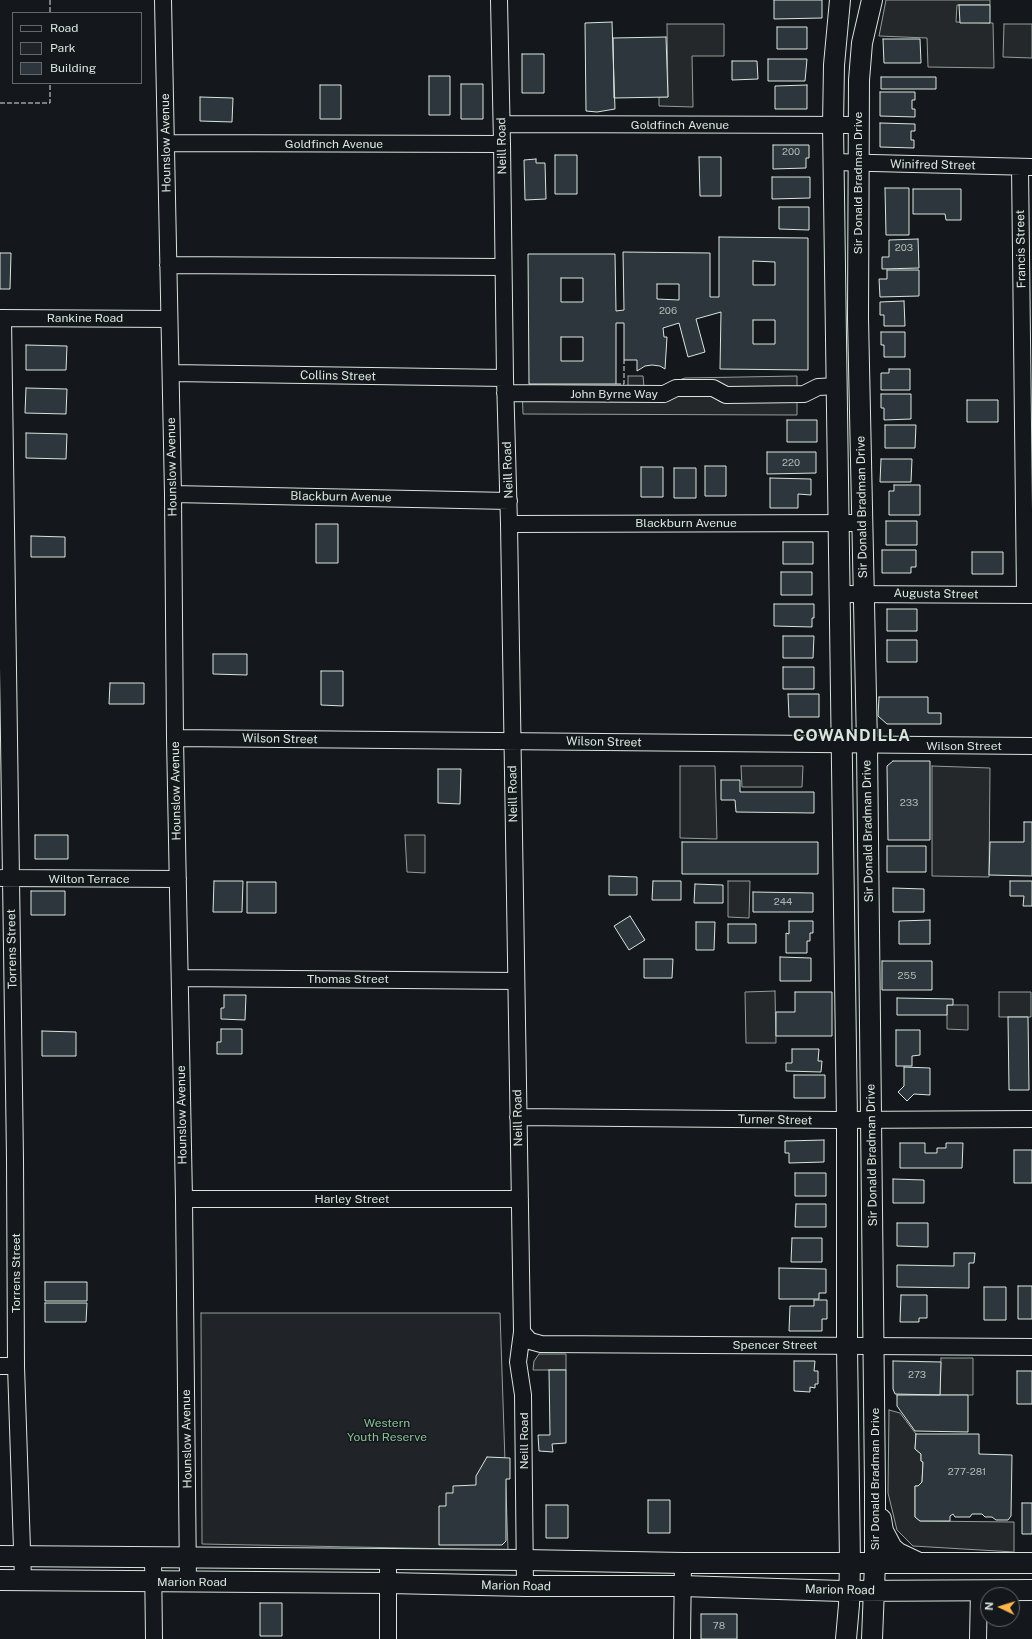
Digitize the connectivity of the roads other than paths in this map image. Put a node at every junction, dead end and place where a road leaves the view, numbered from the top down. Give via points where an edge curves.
1 (163, 0) edge
2 (499, 0) edge
3 (840, 0) edge
4 (872, 0) edge
5 (502, 124) junction
6 (833, 125) junction
7 (858, 125) junction
8 (166, 143) junction
9 (502, 144) junction
10 (833, 162) junction
11 (858, 163) junction
12 (1026, 167) edge
13 (168, 265) junction
14 (504, 267) junction
15 (2, 318) edge
16 (169, 319) junction
17 (171, 373) junction
18 (505, 386) junction
19 (837, 386) junction
20 (173, 494) junction
21 (509, 501) junction
22 (840, 523) junction
23 (863, 523) junction
24 (509, 524) junction
25 (840, 594) junction
26 (864, 594) junction
27 (1028, 595) edge
28 (4, 699) edge
29 (175, 738) junction
30 (513, 742) junction
31 (841, 744) junction
32 (867, 745) junction
33 (1032, 746) edge
34 (6, 878) edge
35 (178, 879) junction
36 (180, 978) junction
37 (516, 981) junction
38 (518, 1117) junction
39 (1032, 1119) edge
40 (847, 1120) junction
41 (871, 1120) junction
42 (8, 1159) edge
43 (184, 1199) junction
44 (520, 1199) junction
45 (522, 1332) junction
46 (847, 1346) junction
47 (874, 1346) junction
48 (1032, 1347) edge
49 (0, 1366) edge
50 (16, 1366) junction
51 (875, 1488) junction
52 (0, 1556) edge
53 (22, 1556) junction
54 (153, 1556) junction
55 (188, 1556) junction
56 (388, 1559) junction
57 (525, 1560) junction
58 (683, 1563) junction
59 (850, 1563) junction
60 (875, 1563) junction
61 (918, 1563) junction
62 (1032, 1563) edge
63 (0, 1580) edge
64 (23, 1580) junction
65 (188, 1581) junction
66 (154, 1582) junction
67 (388, 1583) junction
68 (525, 1586) junction
69 (682, 1586) junction
70 (820, 1590) junction
71 (874, 1590) junction
72 (912, 1590) junction
73 (979, 1590) junction
74 (1032, 1590) edge
75 (849, 1591) junction
76 (873, 1632) edge
77 (154, 1639) edge
78 (388, 1639) edge
79 (682, 1639) edge
80 (841, 1639) edge
81 (846, 1639) edge
82 (978, 1639) edge

1 - 8 street, Hounslow Avenue
2 - 5 street, Neill Road
3 - 6 main road, Sir Donald Bradman Drive via 834,65
4 - 7 main road, Sir Donald Bradman Drive via 862,43
5 - 6 street, Goldfinch Avenue
5 - 9 street, Neill Road
6 - 7 street, Goldfinch Avenue
6 - 10 main road, Sir Donald Bradman Drive
7 - 11 main road, Sir Donald Bradman Drive
8 - 9 street, Goldfinch Avenue
8 - 13 street, Hounslow Avenue
9 - 14 street, Neill Road
10 - 11 street, Winifred Street
10 - 19 main road, Sir Donald Bradman Drive
11 - 12 street, Winifred Street
11 - 23 main road, Sir Donald Bradman Drive via 858,338
12 - 27 street, Francis Street
13 - 14 street
13 - 16 street, Hounslow Avenue
14 - 18 street, Neill Road
15 - 16 street, Rankine Road
15 - 28 street, Torrens Street
16 - 17 street, Hounslow Avenue
17 - 18 street, Collins Street
17 - 20 street, Hounslow Avenue
18 - 19 street, John Byrne Way via 664,394 676,388 713,388 726,395 804,394 818,386
18 - 21 street, Neill Road
19 - 22 main road, Sir Donald Bradman Drive
20 - 21 street, Blackburn Avenue
20 - 29 street, Hounslow Avenue
21 - 24 street, Neill Road
22 - 23 street, Blackburn Avenue
22 - 24 street, Blackburn Avenue
22 - 25 main road, Sir Donald Bradman Drive
23 - 26 main road, Sir Donald Bradman Drive
24 - 30 street, Neill Road
25 - 26 street, Augusta Street
25 - 31 main road, Sir Donald Bradman Drive
26 - 27 street, Augusta Street
26 - 32 main road, Sir Donald Bradman Drive
28 - 34 street, Torrens Street
29 - 30 street, Wilson Street
29 - 35 street, Hounslow Avenue
30 - 31 street, Wilson Street
30 - 37 street, Neill Road
31 - 32 street, Wilson Street
31 - 40 main road, Sir Donald Bradman Drive
32 - 33 street, Wilson Street
32 - 41 main road, Sir Donald Bradman Drive
34 - 35 street, Wilton Terrace
34 - 42 street, Torrens Street
35 - 36 street, Hounslow Avenue
36 - 37 street, Thomas Street
36 - 43 street, Hounslow Avenue
37 - 38 street, Neill Road
38 - 40 street, Turner Street
38 - 44 street, Neill Road
39 - 41 street, Turner Street
40 - 41 street, Turner Street
40 - 46 main road, Sir Donald Bradman Drive
41 - 47 main road, Sir Donald Bradman Drive
42 - 50 street, Torrens Street
43 - 44 street, Harley Street
43 - 55 street, Hounslow Avenue
44 - 45 street, Neill Road
45 - 46 street, Spencer Street via 530,1341 541,1344
45 - 57 street, Neill Road via 518,1362 523,1395
46 - 47 street, Spencer Street
46 - 59 main road, Sir Donald Bradman Drive
47 - 48 street, Spencer Street
47 - 51 main road, Sir Donald Bradman Drive
49 - 50 street
50 - 53 street, Torrens Street
51 - 60 main road, Sir Donald Bradman Drive
51 - 61 main road via 883,1531 892,1548
52 - 53 main road, Marion Road
53 - 54 main road, Marion Road
53 - 64 street, Torrens Street
54 - 55 main road, Marion Road
54 - 66 street
55 - 56 main road, Marion Road
55 - 65 street, Hounslow Avenue
56 - 57 main road, Marion Road
56 - 67 street
57 - 58 main road, Marion Road
57 - 68 street, Neill Road
58 - 59 main road, Marion Road
58 - 69 street
59 - 60 main road, Marion Road
59 - 75 main road, Sir Donald Bradman Drive
60 - 61 main road, Marion Road
60 - 71 main road, Sir Donald Bradman Drive
61 - 62 main road, Marion Road
63 - 64 main road, Marion Road
64 - 66 main road, Marion Road
65 - 66 main road, Marion Road
65 - 67 main road, Marion Road
66 - 77 street
67 - 68 main road, Marion Road
67 - 78 street
68 - 69 main road, Marion Road
69 - 70 main road, Marion Road
69 - 79 street
70 - 75 main road, Marion Road
70 - 80 main road via 835,1603 841,1623
71 - 72 main road, Marion Road
71 - 75 main road, Marion Road
71 - 76 main road, Sir Donald Bradman Drive
72 - 73 main road, Marion Road
72 - 76 main road via 894,1601
73 - 74 main road, Marion Road
73 - 82 street
75 - 81 main road, Sir Donald Bradman Drive

